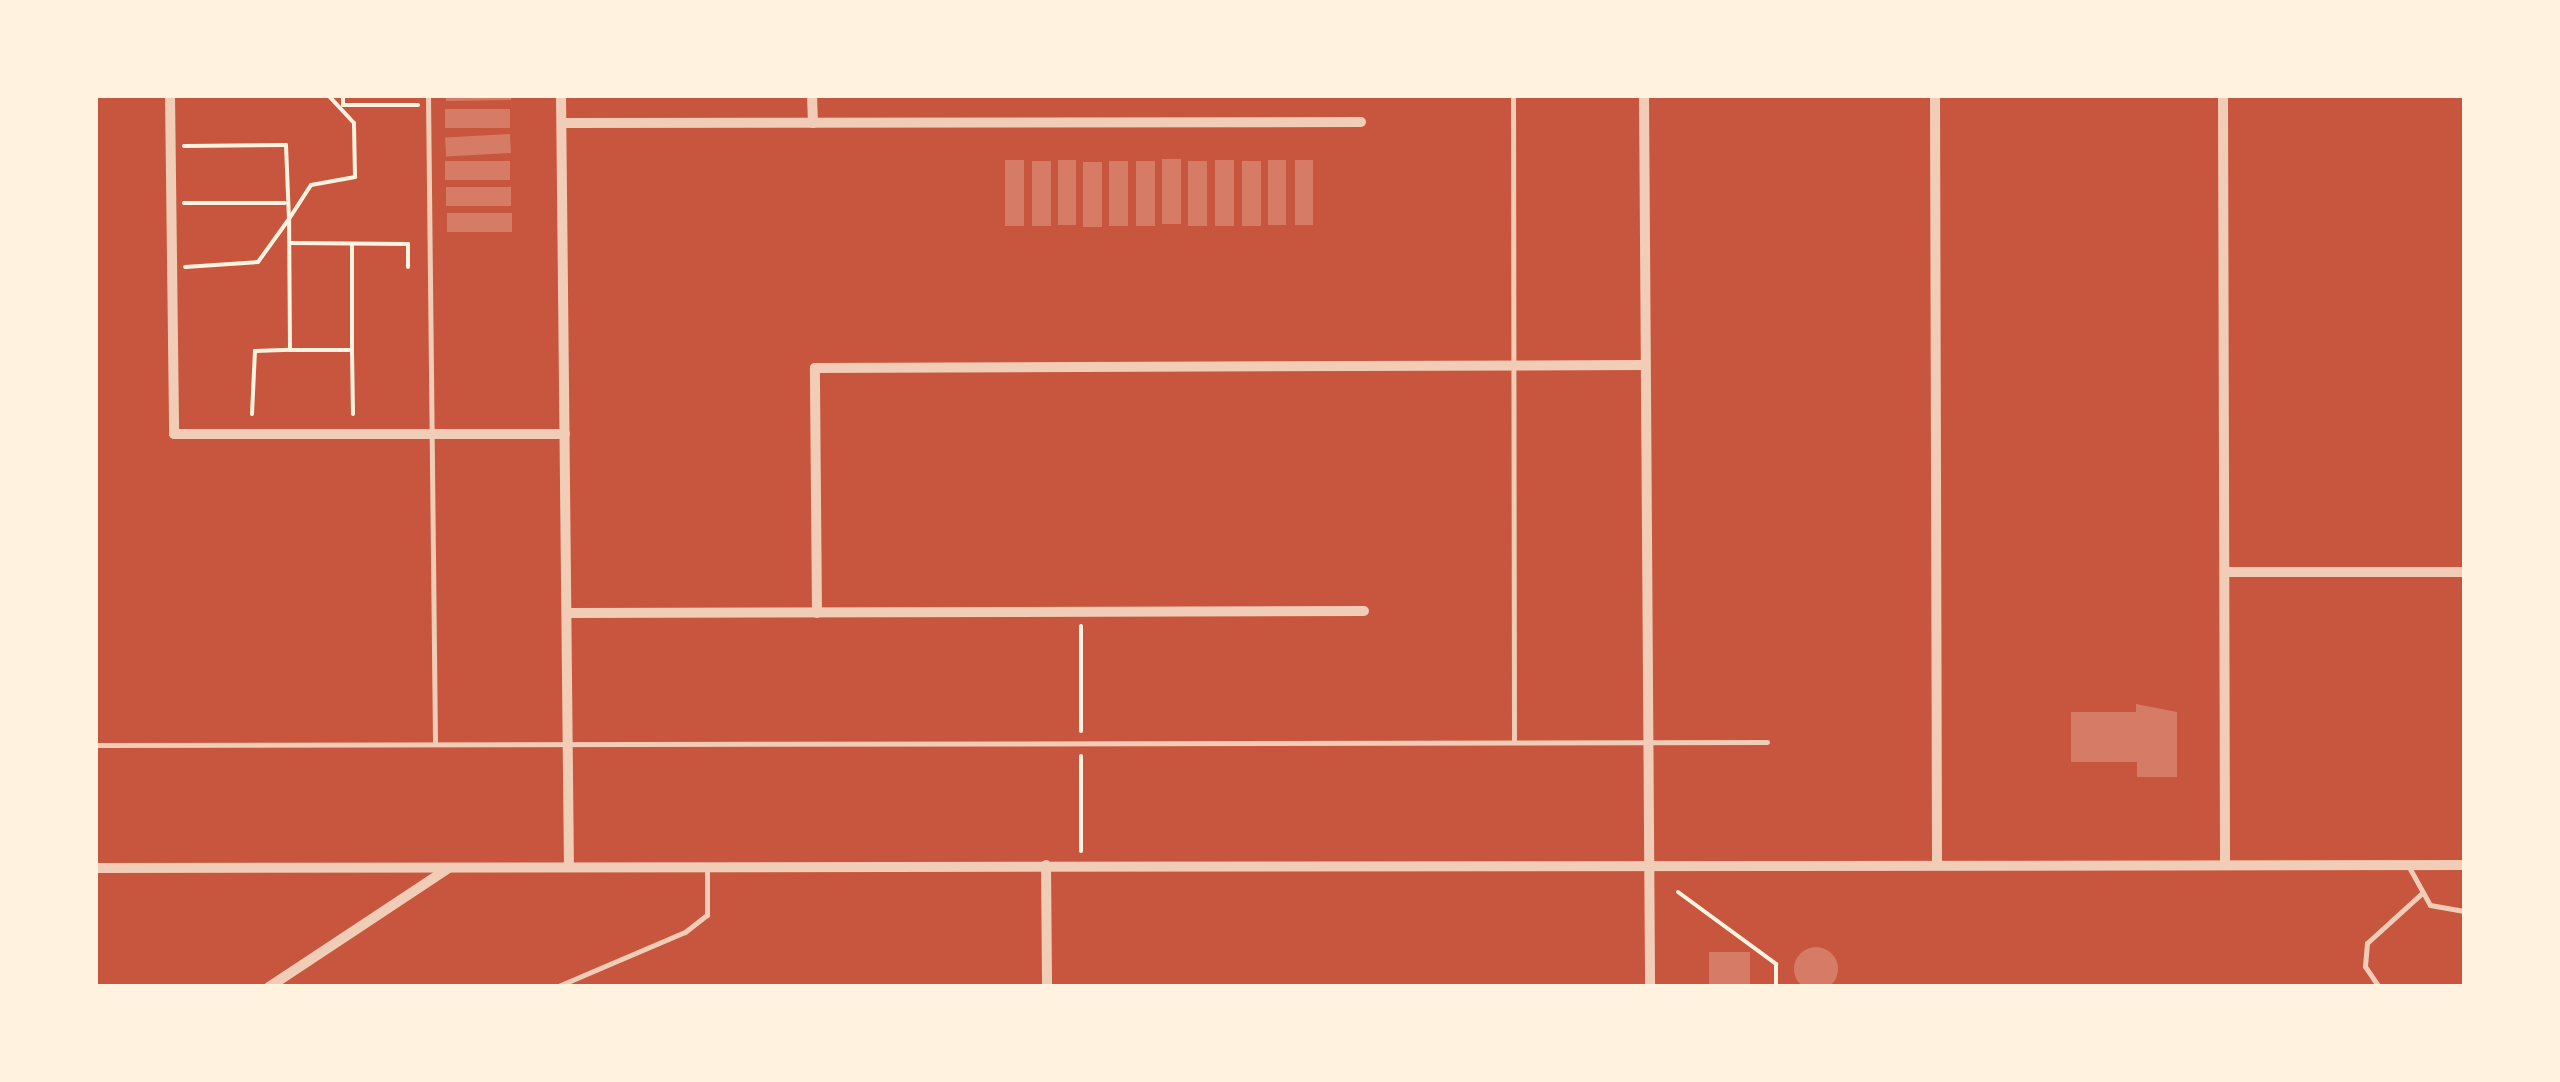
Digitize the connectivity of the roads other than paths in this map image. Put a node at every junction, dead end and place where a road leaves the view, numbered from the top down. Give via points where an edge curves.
1 (170, 95) edge
2 (428, 95) edge
3 (562, 95) edge
4 (812, 95) edge
5 (1513, 95) edge
6 (1644, 95) edge
7 (1935, 95) edge
8 (2223, 95) edge
9 (1361, 122) dead end
10 (562, 123) junction
11 (813, 123) junction
12 (1645, 365) junction
13 (1513, 366) junction
14 (432, 434) junction
15 (565, 434) junction
16 (2224, 572) junction
17 (2465, 572) edge
18 (1364, 611) dead end
19 (568, 613) junction
20 (817, 613) junction
21 (1514, 742) junction
22 (1646, 742) junction
23 (1767, 742) dead end
24 (435, 743) junction
25 (95, 744) edge
26 (568, 745) junction
27 (1650, 864) junction
28 (2225, 864) junction
29 (2408, 864) junction
30 (2465, 864) edge
31 (1937, 865) junction
32 (1046, 866) junction
33 (708, 867) junction
34 (95, 868) edge
35 (449, 868) junction
36 (569, 868) junction
37 (2421, 894) junction
38 (2465, 911) edge
39 (1647, 985) edge
40 (269, 987) edge
41 (556, 987) edge
42 (1047, 987) edge
43 (2379, 987) edge

1 - 14 street via 174,434
2 - 14 lane
3 - 10 street
4 - 11 street
5 - 13 lane
6 - 12 street
7 - 31 street
8 - 16 street
9 - 11 street
10 - 11 street
10 - 15 street
12 - 13 street
12 - 22 street
13 - 20 street via 815,368
13 - 21 lane
14 - 15 street
14 - 24 lane
15 - 19 street
16 - 17 street
16 - 28 street
18 - 20 street
19 - 20 street
19 - 26 street
21 - 22 lane
21 - 26 lane
22 - 23 lane
22 - 27 street
24 - 25 lane
24 - 26 lane
26 - 36 street
27 - 31 street
27 - 32 street
27 - 39 street
28 - 29 street
28 - 31 street
29 - 30 street
29 - 37 lane
32 - 33 street
32 - 42 street
33 - 36 street
33 - 41 lane via 708,914
34 - 35 street
35 - 36 street
35 - 40 street
37 - 38 lane via 2430,905
37 - 43 lane via 2368,943 2365,966

